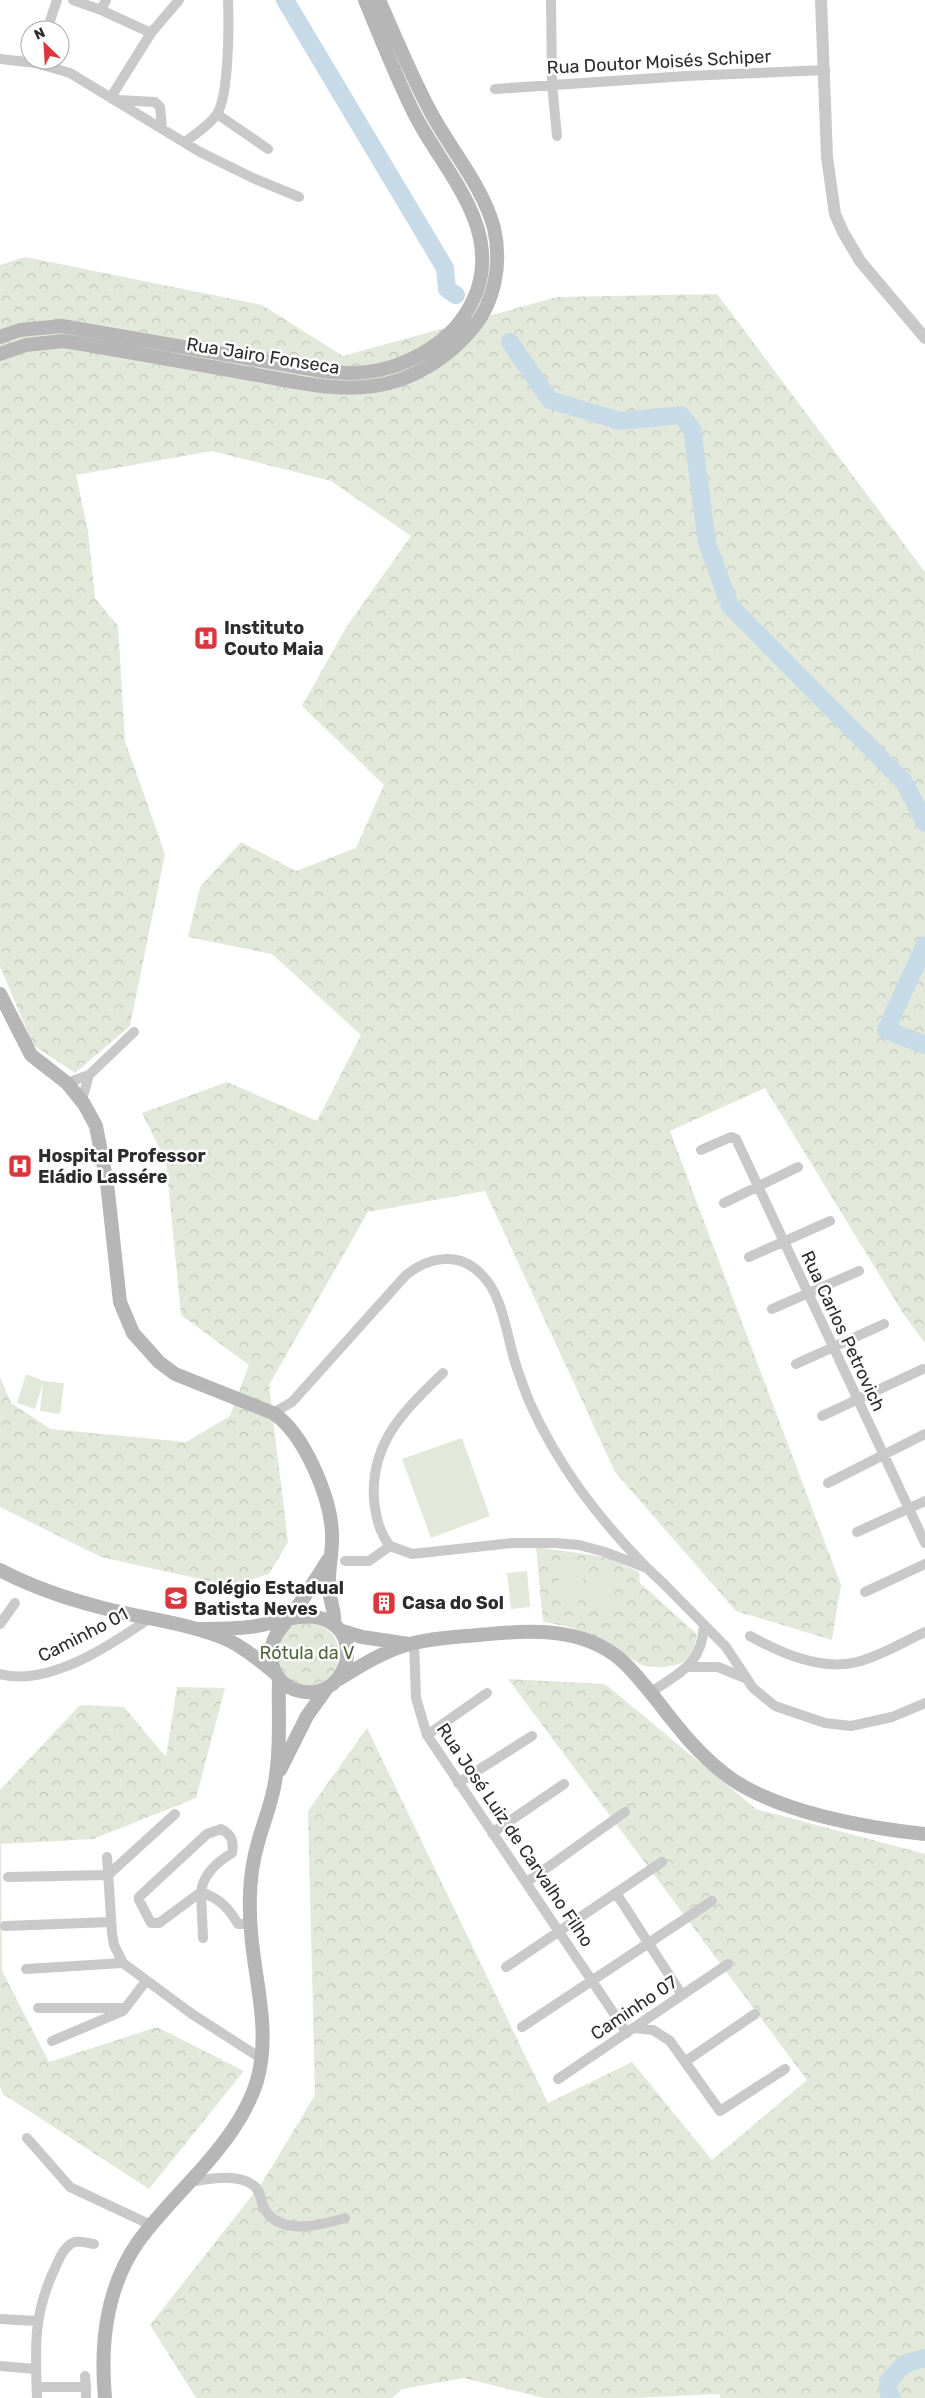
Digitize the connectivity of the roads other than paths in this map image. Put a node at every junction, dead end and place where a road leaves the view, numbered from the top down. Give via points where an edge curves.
1 (57, 0) edge
2 (72, 0) edge
3 (179, 0) edge
4 (228, 0) edge
5 (365, 0) edge
6 (379, 0) edge
7 (551, 0) edge
8 (822, 0) edge
9 (103, 5) edge
10 (50, 20) edge
11 (151, 34) junction
12 (0, 59) edge
13 (20, 60) edge
14 (62, 70) edge
15 (825, 70) junction
16 (552, 84) junction
17 (495, 89) dead end
18 (114, 98) junction
19 (217, 114) junction
20 (162, 128) junction
21 (557, 136) dead end
22 (184, 142) junction
23 (268, 149) dead end
24 (299, 197) dead end
25 (0, 337) edge
26 (925, 338) edge
27 (0, 354) edge
28 (0, 994) edge
29 (134, 1032) dead end
30 (89, 1075) junction
31 (67, 1084) junction
32 (82, 1100) junction
33 (702, 1150) dead end
34 (798, 1168) dead end
35 (757, 1187) junction
36 (724, 1204) dead end
37 (830, 1221) dead end
38 (783, 1241) junction
39 (749, 1257) dead end
40 (859, 1271) dead end
41 (808, 1294) junction
42 (772, 1310) dead end
43 (884, 1324) dead end
44 (835, 1347) junction
45 (796, 1364) dead end
46 (923, 1369) dead end
47 (443, 1373) dead end
48 (858, 1400) junction
49 (822, 1416) dead end
50 (279, 1417) junction
51 (925, 1434) edge
52 (884, 1455) junction
53 (828, 1483) dead end
54 (925, 1501) edge
55 (909, 1508) junction
56 (857, 1532) dead end
57 (925, 1543) edge
58 (390, 1546) junction
59 (330, 1558) junction
60 (345, 1561) dead end
61 (925, 1564) edge
62 (647, 1568) junction
63 (0, 1570) edge
64 (865, 1592) dead end
65 (15, 1603) dead end
66 (150, 1618) junction
67 (290, 1619) junction
68 (0, 1624) edge
69 (704, 1625) junction
70 (336, 1627) junction
71 (196, 1629) junction
72 (925, 1632) edge
73 (750, 1636) dead end
74 (411, 1644) junction
75 (688, 1667) junction
76 (0, 1674) edge
77 (277, 1676) junction
78 (339, 1678) junction
79 (745, 1678) junction
80 (327, 1688) junction
81 (487, 1693) dead end
82 (650, 1693) junction
83 (924, 1706) edge
84 (427, 1735) junction
85 (532, 1736) dead end
86 (276, 1777) junction
87 (458, 1783) junction
88 (564, 1784) dead end
89 (625, 1812) dead end
90 (175, 1814) dead end
91 (492, 1833) junction
92 (925, 1834) edge
93 (107, 1857) dead end
94 (662, 1862) dead end
95 (108, 1875) junction
96 (8, 1877) dead end
97 (527, 1882) junction
98 (200, 1892) junction
99 (616, 1892) junction
100 (712, 1902) dead end
101 (110, 1922) junction
102 (251, 1924) junction
103 (6, 1926) dead end
104 (560, 1931) junction
105 (203, 1938) dead end
106 (648, 1942) junction
107 (123, 1963) junction
108 (728, 1964) dead end
109 (506, 1967) dead end
110 (26, 1969) dead end
111 (592, 1980) junction
112 (146, 1982) junction
113 (682, 1995) junction
114 (38, 2008) dead end
115 (125, 2008) junction
116 (755, 2014) dead end
117 (522, 2027) dead end
118 (631, 2030) junction
119 (52, 2042) dead end
120 (262, 2060) junction
121 (686, 2061) junction
122 (785, 2069) dead end
123 (558, 2079) dead end
124 (27, 2138) dead end
125 (190, 2182) junction
126 (345, 2218) dead end
127 (151, 2225) junction
128 (94, 2244) dead end
129 (0, 2319) edge
130 (37, 2321) junction
131 (0, 2366) edge
132 (35, 2368) junction
133 (37, 2393) edge
134 (86, 2398) edge
135 (105, 2398) edge

1 - 10 street
2 - 9 street
3 - 11 street
4 - 19 street via 225,82
5 - 25 main road, Rua Jairo Fonseca via 399,83 434,150 466,200 480,231 483,247 480,282 455,328 432,348 407,362 374,373 353,375 62,326 29,329
6 - 27 main road, Rua Jairo Fonseca via 429,109 477,190 493,226 497,255 494,288 482,317 460,343 411,374 387,384 358,388 312,385 63,341 26,345
7 - 16 street
8 - 15 street
9 - 11 street
11 - 18 street
12 - 13 street
14 - 18 street
15 - 16 street, Rua Doutor Moisés Schiper
15 - 26 street via 827,157 835,214 860,261
16 - 17 street, Rua Doutor Moisés Schiper
16 - 21 street
18 - 20 street
18 - 20 street via 155,102 160,107
19 - 22 street
19 - 23 street
20 - 22 street
22 - 24 street via 255,179
28 - 31 main road via 31,1055
29 - 30 street
30 - 31 street
30 - 32 street
31 - 32 main road
32 - 50 main road via 99,1137 120,1302 133,1333 159,1362 175,1374
33 - 35 street, Rua Carlos Petrovich via 731,1137 736,1139
34 - 35 street
35 - 36 street
35 - 38 street, Rua Carlos Petrovich
37 - 38 street
38 - 39 street
38 - 41 street, Rua Carlos Petrovich
40 - 41 street
41 - 42 street
41 - 44 street, Rua Carlos Petrovich
43 - 44 street
44 - 45 street
44 - 48 street, Rua Carlos Petrovich
46 - 48 street
47 - 58 street via 410,1404 380,1450 374,1478 375,1510 380,1529
48 - 49 street
48 - 52 street, Rua Carlos Petrovich
50 - 59 main road via 294,1431 326,1503 332,1534
50 - 62 street via 406,1275 426,1262 449,1258 465,1262 479,1272 492,1288 529,1400 555,1454 593,1509
51 - 52 street
52 - 53 street
52 - 55 street, Rua Carlos Petrovich
54 - 55 street
55 - 56 street
55 - 57 street, Rua Carlos Petrovich
58 - 60 street via 369,1560
58 - 62 street via 412,1554 512,1543 567,1543 605,1552
59 - 67 main road
59 - 70 main road via 329,1595
61 - 64 street
62 - 69 street
63 - 66 main road via 58,1594
65 - 68 street
66 - 71 main road
66 - 76 street, Caminho 01 via 113,1642 46,1674 25,1677
67 - 70 main road via 322,1618
67 - 71 main road via 250,1627
67 - 77 main road via 272,1643 271,1658
69 - 75 street via 702,1646
69 - 79 street via 733,1655
70 - 74 main road via 362,1637
70 - 78 main road via 344,1639 347,1660
71 - 77 main road via 238,1645
72 - 73 street via 865,1660 844,1664 794,1656
74 - 78 main road
74 - 82 main road via 510,1632 559,1633 608,1650 625,1663
74 - 84 street, Rua José Luiz de Carvalho Filho via 416,1698
75 - 79 street via 718,1667
75 - 82 street
77 - 80 main road via 301,1692
77 - 86 main road via 280,1729
78 - 80 main road
79 - 83 street via 775,1706 832,1724 860,1725
80 - 86 main road via 307,1716
81 - 84 street
82 - 92 main road via 702,1754 734,1781 810,1813
84 - 87 street, Rua José Luiz de Carvalho Filho
85 - 87 street
86 - 102 main road via 253,1866
87 - 91 street, Rua José Luiz de Carvalho Filho
88 - 91 street
89 - 97 street
90 - 95 street
91 - 97 street, Rua José Luiz de Carvalho Filho
93 - 95 street
94 - 99 street
95 - 96 street
95 - 101 street
97 - 104 street, Rua José Luiz de Carvalho Filho
98 - 98 street via 210,1871 232,1853 234,1842 221,1829 207,1834 139,1900 151,1923 159,1923
98 - 102 street via 228,1907 238,1924
98 - 105 street
99 - 104 street
99 - 106 street
100 - 106 street
101 - 103 street
101 - 107 street via 114,1945
102 - 120 main road via 263,2023
104 - 109 street
104 - 111 street, Rua José Luiz de Carvalho Filho
106 - 111 street
106 - 113 street
107 - 110 street
107 - 112 street
108 - 113 street, Caminho 07
111 - 117 street
111 - 118 street, Rua José Luiz de Carvalho Filho
112 - 115 street
112 - 120 street
113 - 118 street, Caminho 07
114 - 115 street
115 - 119 street
116 - 121 street
118 - 121 street via 653,2030 662,2034
118 - 123 street, Caminho 07
120 - 125 main road via 251,2098 239,2120
121 - 122 street via 718,2110 731,2105
124 - 127 street via 70,2187
125 - 126 street via 223,2178 252,2184 258,2189 265,2210 287,2225 310,2226
125 - 127 main road
127 - 135 main road via 137,2244 112,2295 102,2358
128 - 130 street via 75,2242 65,2249 44,2293
129 - 130 street
130 - 132 street
131 - 132 street
132 - 133 street
133 - 134 street via 86,2382

